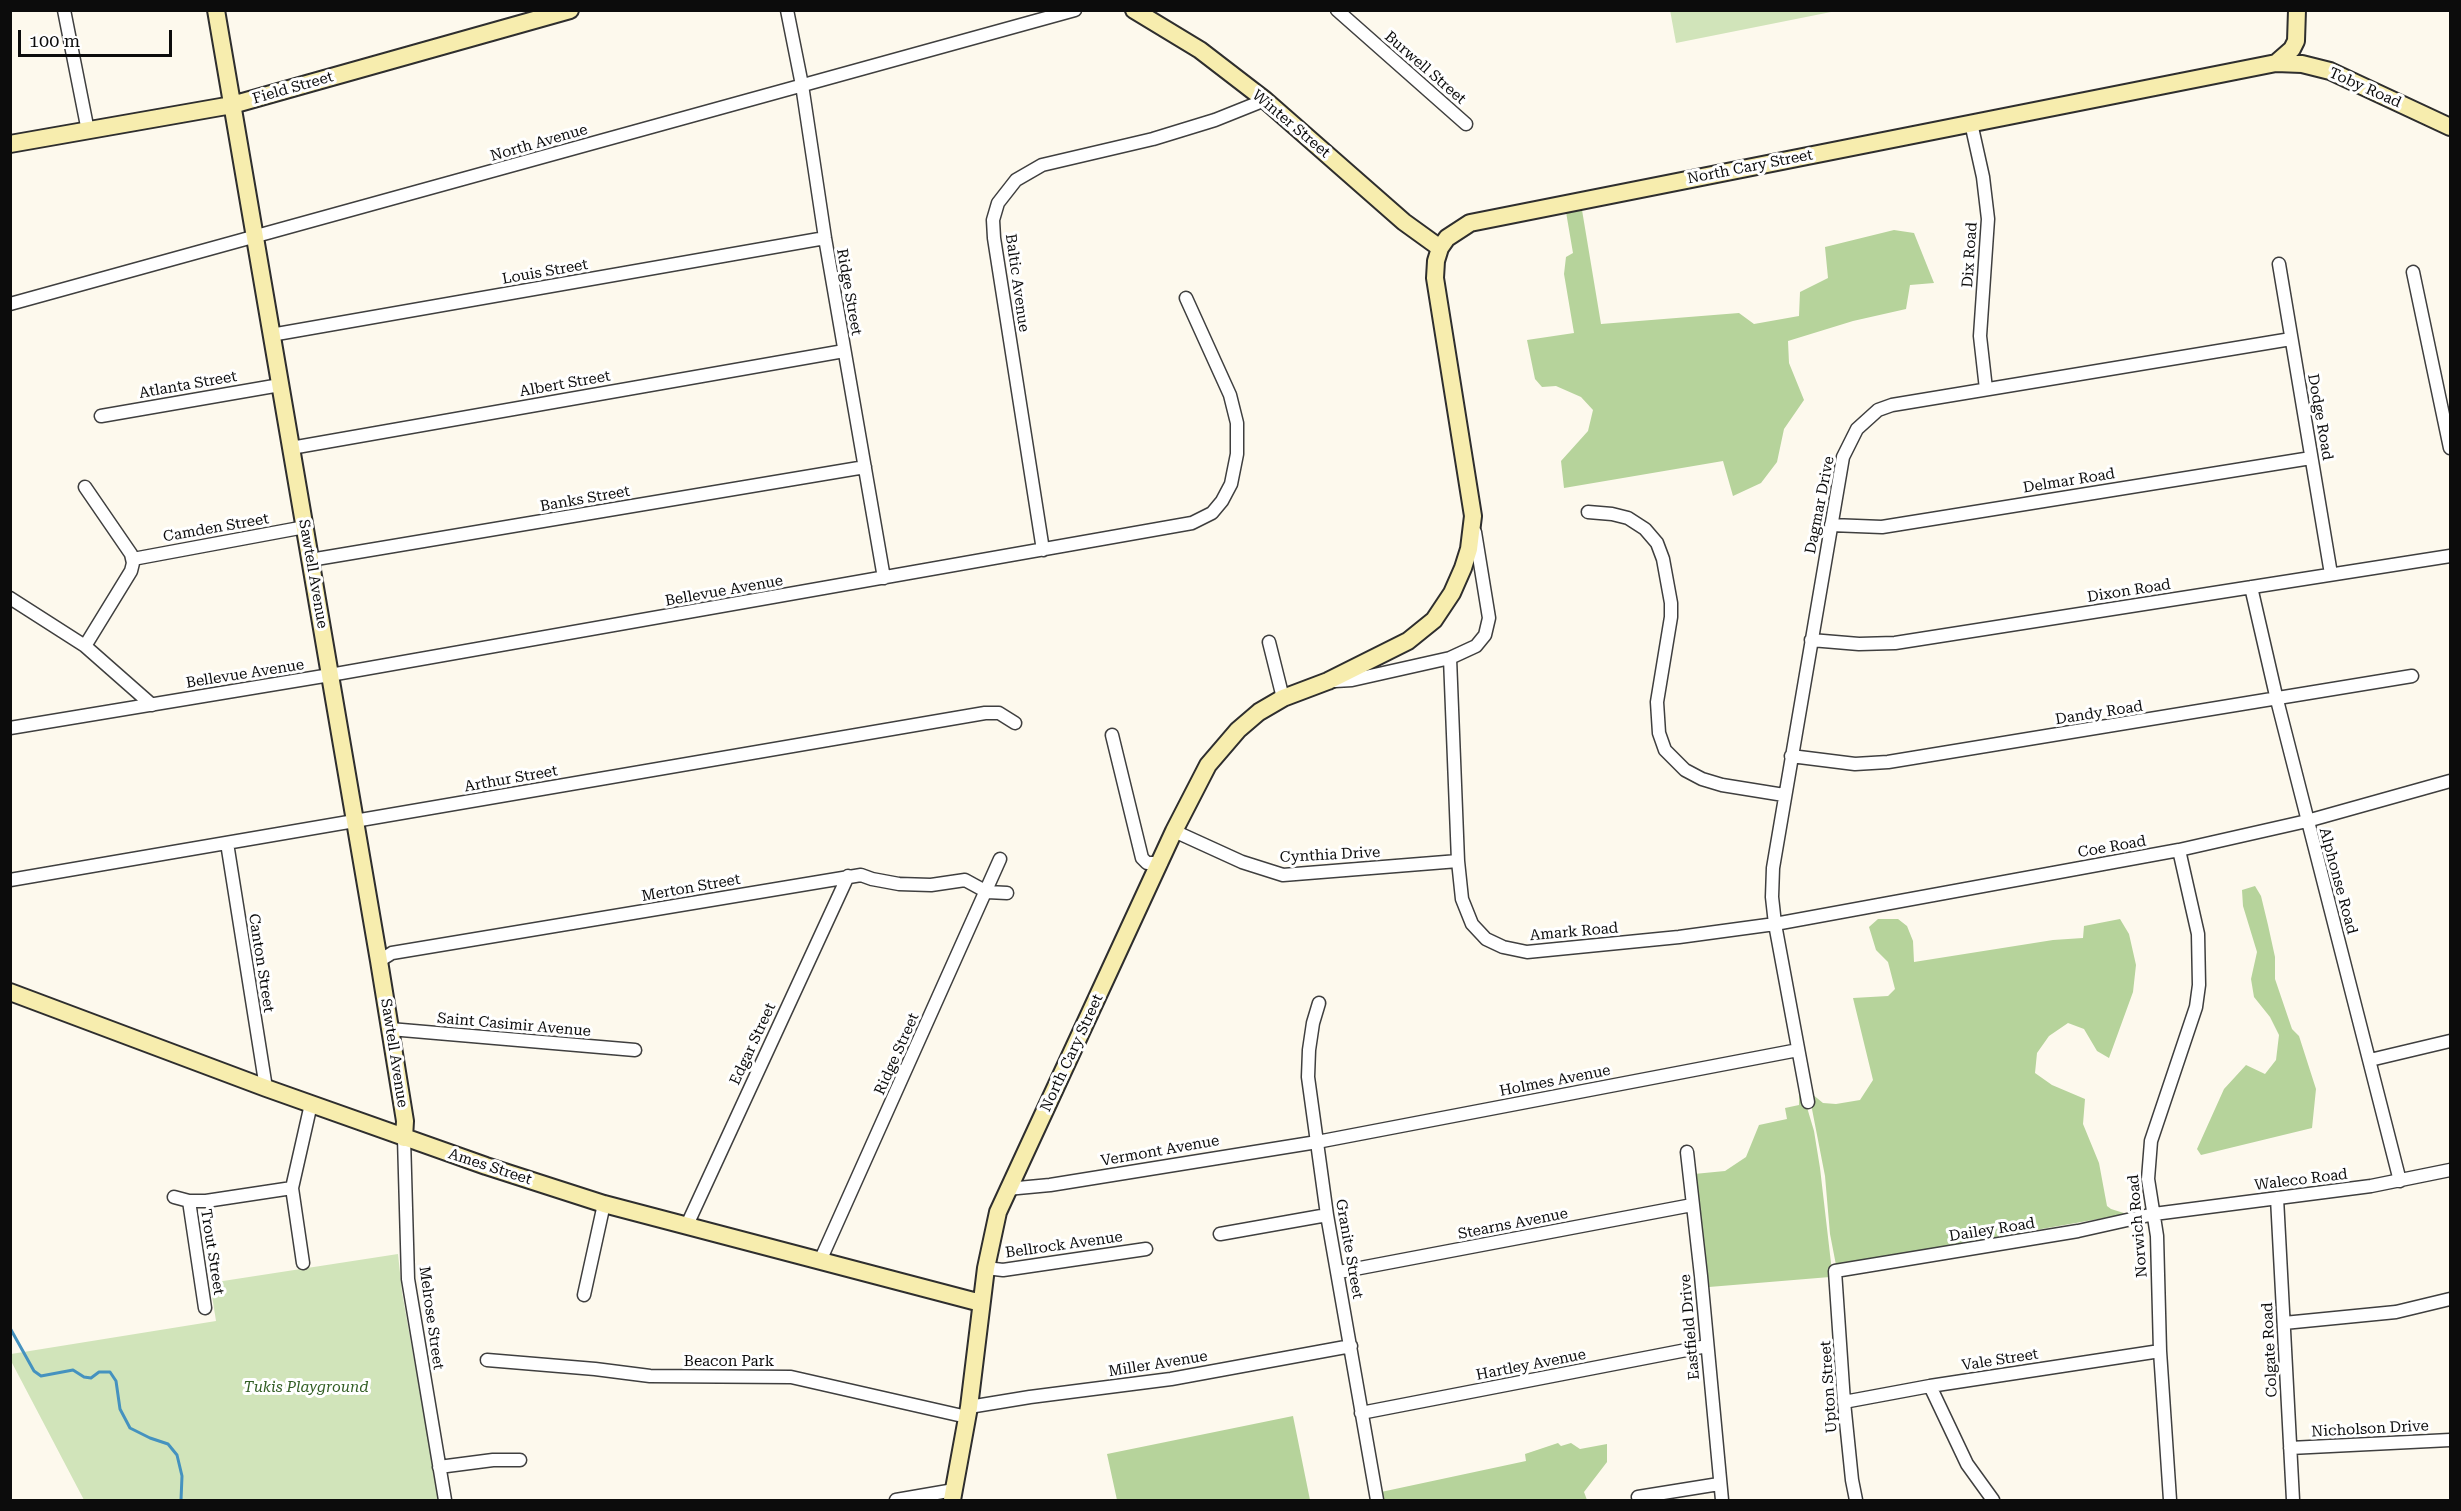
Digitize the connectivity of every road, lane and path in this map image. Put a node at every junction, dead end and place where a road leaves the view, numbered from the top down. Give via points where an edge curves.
1 (63, 10) edge
2 (216, 10) edge
3 (570, 10) edge
4 (787, 10) edge
5 (1075, 10) edge
6 (1134, 10) edge
7 (1337, 10) edge
8 (2297, 10) edge
9 (2276, 63) junction
10 (802, 86) junction
11 (1265, 100) junction
12 (232, 105) junction
13 (1971, 123) junction
14 (1466, 124) dead end
15 (2451, 127) edge
16 (88, 131) junction
17 (10, 144) edge
18 (255, 238) junction
19 (825, 238) junction
20 (1440, 248) junction
21 (2279, 264) dead end
22 (2413, 272) dead end
23 (1186, 298) dead end
24 (10, 304) edge
25 (271, 335) junction
26 (2291, 339) junction
27 (844, 351) junction
28 (280, 385) junction
29 (1986, 389) junction
30 (101, 416) dead end
31 (291, 447) junction
32 (2451, 448) edge
33 (2311, 458) junction
34 (865, 467) junction
35 (85, 487) dead end
36 (1587, 512) dead end
37 (1473, 516) junction
38 (1831, 525) junction
39 (304, 527) junction
40 (1042, 550) junction
41 (2451, 556) edge
42 (133, 558) junction
43 (310, 560) junction
44 (2331, 574) junction
45 (884, 578) junction
46 (2251, 587) junction
47 (10, 597) edge
48 (1811, 640) junction
49 (1269, 642) dead end
50 (85, 646) junction
51 (1450, 658) junction
52 (330, 675) junction
53 (2412, 676) dead end
54 (1328, 681) junction
55 (1283, 698) junction
56 (2277, 700) junction
57 (152, 705) junction
58 (1015, 723) dead end
59 (10, 728) edge
60 (1112, 735) dead end
61 (1791, 756) junction
62 (2451, 781) edge
63 (1784, 795) junction
64 (355, 821) junction
65 (2307, 821) junction
66 (1174, 831) junction
67 (227, 843) junction
68 (2179, 850) junction
69 (1000, 859) dead end
70 (1458, 861) junction
71 (1161, 863) junction
72 (848, 876) junction
73 (10, 879) edge
74 (987, 892) junction
75 (1007, 893) dead end
76 (1775, 924) junction
77 (379, 961) junction
78 (10, 992) edge
79 (1319, 1003) dead end
80 (390, 1029) junction
81 (2451, 1041) edge
82 (635, 1050) dead end
83 (1798, 1050) junction
84 (2370, 1060) junction
85 (266, 1088) junction
86 (1808, 1102) dead end
87 (311, 1104) junction
88 (404, 1138) junction
89 (1317, 1142) junction
90 (1687, 1152) dead end
91 (2451, 1170) edge
92 (2400, 1181) junction
93 (292, 1188) junction
94 (1007, 1189) junction
95 (174, 1197) dead end
96 (2277, 1198) junction
97 (189, 1201) junction
98 (604, 1204) junction
99 (1692, 1205) junction
100 (2154, 1214) junction
101 (1327, 1215) junction
102 (687, 1225) junction
103 (1220, 1234) dead end
104 (1146, 1250) dead end
105 (820, 1261) junction
106 (303, 1263) dead end
107 (986, 1268) junction
108 (1835, 1271) joint
109 (1338, 1272) junction
110 (584, 1295) dead end
111 (2451, 1299) edge
112 (981, 1302) junction
113 (206, 1308) dead end
114 (2284, 1323) junction
115 (1351, 1346) junction
116 (1707, 1346) junction
117 (2160, 1351) junction
118 (487, 1360) dead end
119 (1930, 1386) junction
120 (1844, 1402) junction
121 (968, 1412) junction
122 (1361, 1413) junction
123 (2451, 1440) edge
124 (2290, 1448) junction
125 (520, 1460) dead end
126 (439, 1467) junction
127 (1719, 1484) junction
128 (953, 1495) edge
129 (1638, 1497) dead end
130 (445, 1500) edge
131 (896, 1500) edge
132 (1377, 1500) edge
133 (1722, 1500) edge
134 (1856, 1500) edge
135 (1993, 1500) edge
136 (2170, 1500) edge
137 (2293, 1500) edge

1 - 16 street
2 - 12 street, Sawtell Avenue
3 - 12 street, Field Street
4 - 10 street, Ridge Street
5 - 10 street, North Avenue
6 - 11 street, Winter Street via 1200,50
7 - 14 street, Burwell Street
8 - 9 street via 2296,41
9 - 13 street, North Cary Street
9 - 15 street, Toby Road via 2330,71
10 - 18 street, North Avenue
10 - 19 street, Ridge Street
11 - 20 street, Winter Street via 1404,222
11 - 40 street, Baltic Avenue via 1153,139 1042,165 1016,180 998,203 993,220 994,238
12 - 16 street, Field Street
12 - 18 street, Sawtell Avenue
13 - 20 street, North Cary Street via 1470,223 1457,229
13 - 29 street, Dix Road via 1988,219 1980,336
16 - 17 street, Field Street
18 - 24 street, North Avenue
18 - 25 street, Sawtell Avenue
19 - 25 street, Louis Street
19 - 27 street, Ridge Street
20 - 37 street, North Cary Street via 1435,278
21 - 26 street, Dodge Road
22 - 32 street
23 - 40 street, Bellevue Avenue via 1230,394 1237,423 1235,467 1222,501 1212,513 1192,523
25 - 28 street, Sawtell Avenue
26 - 29 street, Dagmar Drive
26 - 33 street, Dodge Road
27 - 31 street, Albert Street
27 - 34 street, Ridge Street
28 - 30 street, Atlanta Street
28 - 31 street, Sawtell Avenue
29 - 38 street, Dagmar Drive via 1892,405 1867,418 1843,457
31 - 39 street, Sawtell Avenue
33 - 38 street, Delmar Road via 1896,525
33 - 44 street, Dodge Road
34 - 43 street, Banks Street
34 - 45 street, Ridge Street
35 - 42 street
36 - 63 street via 1628,518 1657,543 1663,559 1671,603 1657,702 1659,733 1665,750 1685,770 1702,779
37 - 51 street, North Cary Street via 1489,618 1485,635 1476,646
37 - 54 street, North Cary Street via 1463,568 1434,620 1408,641
38 - 48 street, Dagmar Drive
39 - 42 street, Camden Street
39 - 43 street, Sawtell Avenue
40 - 45 street, Bellevue Avenue
41 - 44 street, Dixon Road
42 - 50 street via 131,571
43 - 52 street, Sawtell Avenue
44 - 46 street, Dixon Road
45 - 52 street, Bellevue Avenue
46 - 48 street, Dixon Road via 1895,643
46 - 56 street, Alphonse Road
47 - 50 street
48 - 61 street, Dagmar Drive
49 - 55 street
50 - 57 street
51 - 54 street, North Cary Street via 1352,680
51 - 70 street, Amark Road
52 - 57 street, Bellevue Avenue
52 - 64 street, Sawtell Avenue
53 - 56 street, Dandy Road
54 - 55 street, North Cary Street
55 - 66 street, North Cary Street via 1238,730 1208,765
56 - 61 street, Dandy Road via 1888,762 1855,764
56 - 65 street, Alphonse Road
57 - 59 street, Bellevue Avenue
58 - 64 street, Arthur Street via 993,712
60 - 71 street via 1142,858 1148,863
61 - 63 street, Dagmar Drive
62 - 65 street, Coe Road
63 - 76 street, Dagmar Drive via 1773,868
64 - 67 street, Arthur Street
64 - 77 street, Sawtell Avenue
65 - 68 street, Coe Road
65 - 84 street, Alphonse Road
66 - 70 street, Cynthia Drive via 1242,862 1283,875
66 - 71 street, North Cary Street
67 - 73 street, Arthur Street
67 - 85 street, Canton Street
68 - 76 street, Coe Road
68 - 100 street, Norwich Road via 2198,934 2199,985 2196,1007 2151,1141 2148,1179
69 - 74 street, Ridge Street
70 - 76 street, Amark Road via 1462,899 1472,924 1486,939 1527,952
71 - 94 street, North Cary Street
72 - 74 street, Merton Street via 920,885 965,880
72 - 77 street, Merton Street via 392,953
72 - 102 street, Edgar Street
74 - 75 street, Merton Street
74 - 105 street, Ridge Street
76 - 83 street
77 - 80 street, Sawtell Avenue
78 - 85 street, Ames Street
79 - 89 street, Granite Street via 1310,1041 1308,1077
80 - 82 street, Saint Casimir Avenue
80 - 88 street, Sawtell Avenue via 405,1120
81 - 84 street
83 - 86 street
83 - 89 street, Holmes Avenue
84 - 92 street, Alphonse Road
85 - 87 street, Ames Street
87 - 88 street, Ames Street
87 - 93 street
88 - 98 street, Ames Street
88 - 126 street, Melrose Street via 408,1279
89 - 94 street, Vermont Avenue
89 - 101 street, Granite Street
90 - 99 street, Eastfield Drive
91 - 92 street, Waleco Road
92 - 96 street, Waleco Road
93 - 97 street
93 - 106 street
94 - 107 street, North Cary Street
95 - 97 street
96 - 100 street, Waleco Road
96 - 114 street, Colgate Road
97 - 113 street, Trout Street
98 - 102 street, Ames Street
98 - 110 street
99 - 109 street, Stearns Avenue
99 - 116 street, Eastfield Drive
100 - 108 street, Dailey Road via 2078,1231
100 - 117 street, Norwich Road
101 - 103 street
101 - 109 street, Granite Street
102 - 105 street, Ames Street
104 - 107 street, Bellrock Avenue
105 - 112 street, Ames Street
107 - 112 street, North Cary Street
108 - 120 street, Upton Street
109 - 115 street, Granite Street
111 - 114 street via 2396,1312
112 - 121 street, North Cary Street
114 - 124 street, Colgate Road
115 - 121 street, Miller Avenue via 1171,1379 1030,1397
115 - 122 street, Granite Street
116 - 122 street, Hartley Avenue
116 - 127 street, Eastfield Drive
117 - 119 street, Vale Street
117 - 136 street, Norwich Road
118 - 121 street, Beacon Park via 650,1376 791,1377
119 - 120 street, Vale Street
119 - 135 street via 1967,1464
120 - 134 street, Upton Street
121 - 128 street, North Cary Street
122 - 132 street, Granite Street
123 - 124 street, Nicholson Drive
124 - 137 street, Colgate Road
125 - 126 street
126 - 130 street, Melrose Street
127 - 129 street
127 - 133 street, Eastfield Drive
128 - 131 street

